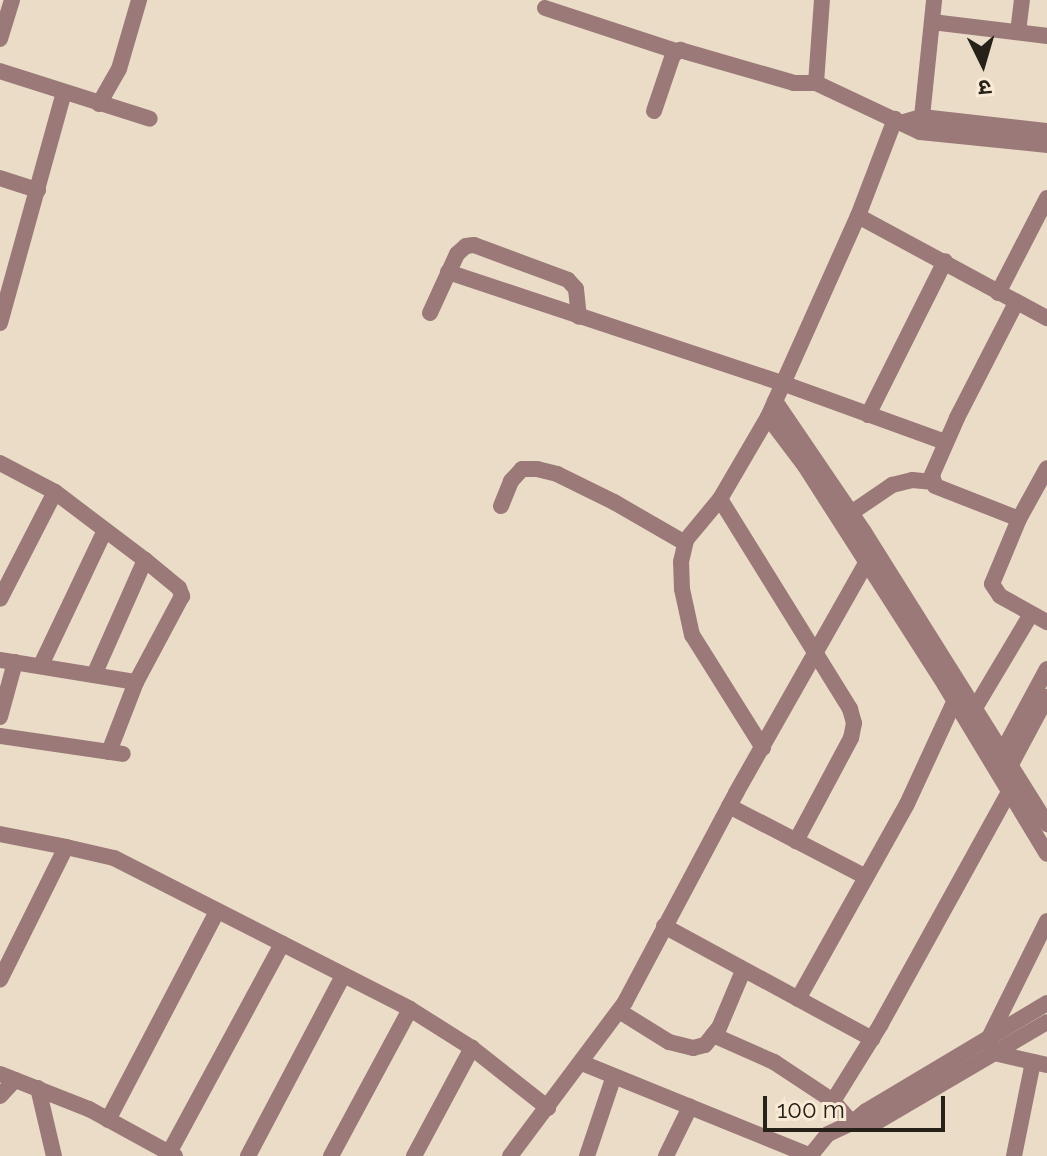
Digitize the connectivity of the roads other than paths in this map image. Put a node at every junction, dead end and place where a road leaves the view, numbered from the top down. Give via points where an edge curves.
1 (139, 0) edge
2 (822, 0) edge
3 (934, 0) edge
4 (1022, 0) edge
5 (9, 1) edge
6 (545, 8) dead end
7 (932, 22) junction
8 (1018, 32) junction
9 (1047, 36) edge
10 (0, 39) edge
11 (676, 51) junction
12 (0, 71) edge
13 (816, 83) junction
14 (64, 93) junction
15 (99, 104) junction
16 (654, 111) dead end
17 (922, 117) junction
18 (150, 119) dead end
19 (900, 121) junction
20 (1047, 131) edge
21 (1047, 145) edge
22 (0, 178) edge
23 (38, 190) junction
24 (1047, 198) edge
25 (858, 216) junction
26 (945, 261) junction
27 (448, 272) junction
28 (998, 293) junction
29 (1016, 303) junction
30 (430, 313) dead end
31 (579, 317) junction
32 (1047, 318) edge
33 (0, 323) edge
34 (782, 383) junction
35 (775, 401) junction
36 (868, 415) junction
37 (768, 417) junction
38 (945, 442) junction
39 (1, 467) edge
40 (1047, 468) edge
41 (934, 482) junction
42 (55, 492) junction
43 (720, 499) junction
44 (501, 506) dead end
45 (851, 513) junction
46 (1019, 519) junction
47 (105, 530) junction
48 (685, 543) junction
49 (145, 560) junction
50 (866, 563) junction
51 (0, 599) edge
52 (1031, 614) junction
53 (1047, 622) edge
54 (816, 655) junction
55 (8, 661) edge
56 (41, 665) junction
57 (1047, 669) edge
58 (94, 675) junction
59 (136, 682) junction
60 (1047, 697) edge
61 (955, 700) junction
62 (975, 708) junction
63 (0, 717) edge
64 (0, 736) edge
65 (763, 748) junction
66 (1004, 770) junction
67 (729, 806) junction
68 (1047, 824) edge
69 (0, 834) edge
70 (796, 841) junction
71 (66, 847) junction
72 (1047, 854) edge
73 (866, 877) junction
74 (216, 913) junction
75 (1047, 921) edge
76 (664, 926) junction
77 (282, 944) junction
78 (743, 971) junction
79 (343, 976) junction
80 (0, 980) edge
81 (798, 999) junction
82 (1047, 1003) edge
83 (410, 1009) junction
84 (619, 1011) junction
85 (1047, 1022) edge
86 (713, 1035) junction
87 (872, 1039) junction
88 (991, 1046) junction
89 (472, 1048) junction
90 (582, 1063) junction
91 (1040, 1063) edge
92 (614, 1076) junction
93 (8, 1077) edge
94 (38, 1088) junction
95 (0, 1096) edge
96 (833, 1101) junction
97 (690, 1107) junction
98 (548, 1108) junction
99 (108, 1120) junction
100 (852, 1123) junction
101 (172, 1155) edge
102 (54, 1156) edge
103 (248, 1156) edge
104 (331, 1156) edge
105 (414, 1156) edge
106 (510, 1156) edge
107 (587, 1156) edge
108 (666, 1156) edge
109 (811, 1156) edge
110 (1014, 1156) edge

1 - 15 street via 119,69
2 - 13 street
3 - 7 street
4 - 8 street
5 - 10 street
6 - 11 street
7 - 8 street
7 - 17 street
8 - 9 street
11 - 13 street via 794,83
11 - 16 street
12 - 14 street
13 - 19 street
14 - 15 street
14 - 23 street
15 - 18 street
17 - 19 street
17 - 20 street
19 - 21 street via 920,132
19 - 25 street
22 - 23 street
23 - 33 street
24 - 28 street
25 - 26 street
25 - 34 street
26 - 28 street
26 - 36 street
27 - 30 street
27 - 31 street
27 - 31 street via 461,248 485,248 568,280 576,289
28 - 29 street
29 - 32 street
29 - 38 street
31 - 34 street
34 - 35 street
34 - 36 street
35 - 37 street
35 - 45 street
36 - 38 street
37 - 43 street
37 - 50 street
38 - 41 street
39 - 42 street
40 - 46 street
41 - 45 street via 892,485
41 - 46 street
42 - 47 street
42 - 51 street
43 - 48 street
43 - 54 street
44 - 48 street via 522,469 537,469 614,502
45 - 62 street
46 - 52 street via 992,584 1000,596
47 - 49 street
47 - 56 street
48 - 65 street via 682,589 692,635
49 - 58 street
49 - 59 street via 182,596
50 - 54 street
50 - 61 street
52 - 53 street
52 - 62 street
54 - 65 street
54 - 70 street via 854,723
55 - 56 street
55 - 63 street
56 - 58 street
57 - 66 street
58 - 59 street
59 - 64 street via 116,753
60 - 66 street
61 - 66 street
61 - 73 street
62 - 66 street
65 - 67 street
66 - 68 street
66 - 72 street
66 - 87 street
67 - 70 street
67 - 76 street
69 - 71 street
70 - 73 street
71 - 74 street via 114,858
71 - 80 street
73 - 81 street
74 - 77 street
74 - 99 street
75 - 88 street
76 - 78 street
76 - 84 street
77 - 79 street
77 - 101 street
78 - 81 street
78 - 86 street
79 - 83 street
79 - 103 street
81 - 87 street
82 - 88 street
83 - 89 street
83 - 104 street
84 - 86 street via 669,1042 693,1048 705,1045
84 - 90 street
85 - 88 street
86 - 96 street via 774,1062
87 - 96 street
88 - 91 street
88 - 100 street via 875,1123
89 - 98 street
89 - 105 street
90 - 92 street
90 - 98 street
91 - 110 street
92 - 97 street
92 - 107 street
93 - 94 street
93 - 95 street
94 - 99 street
94 - 102 street
96 - 100 street
97 - 108 street
97 - 109 street
98 - 106 street
99 - 101 street
100 - 109 street via 828,1134

